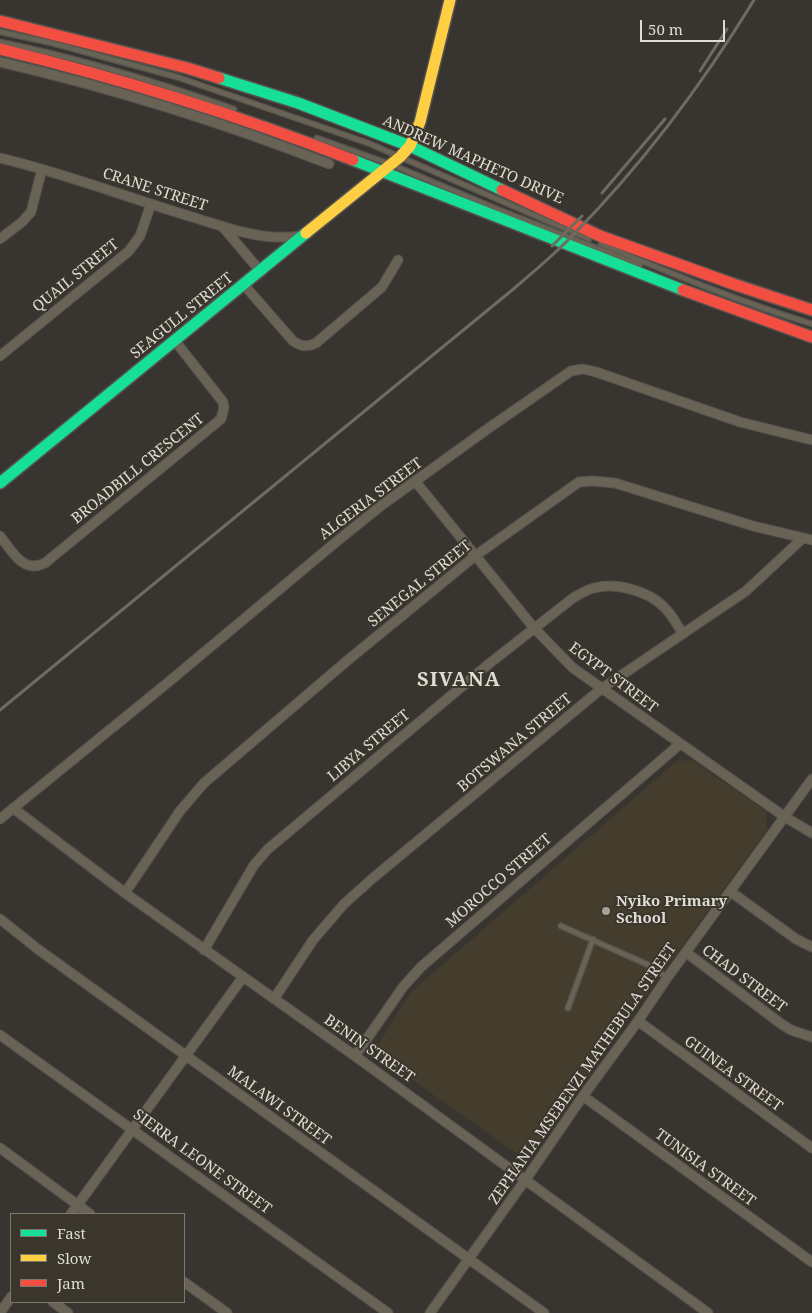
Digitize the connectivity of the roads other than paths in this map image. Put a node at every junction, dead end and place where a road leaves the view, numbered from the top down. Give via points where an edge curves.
1 (450, 0) edge
2 (0, 21) edge
3 (0, 32) edge
4 (0, 42) edge
5 (0, 50) edge
6 (0, 62) edge
7 (237, 110) dead end
8 (310, 136) dead end
9 (410, 146) junction
10 (0, 158) edge
11 (329, 164) dead end
12 (392, 164) junction
13 (42, 169) junction
14 (151, 204) junction
15 (221, 226) junction
16 (303, 236) junction
17 (0, 239) edge
18 (398, 260) dead end
19 (261, 272) junction
20 (244, 285) junction
21 (812, 310) edge
22 (812, 324) edge
23 (812, 330) edge
24 (812, 337) edge
25 (175, 341) junction
26 (0, 356) edge
27 (812, 440) edge
28 (415, 481) junction
29 (0, 483) edge
30 (0, 536) edge
31 (807, 539) edge
32 (475, 556) junction
33 (534, 628) junction
34 (683, 634) junction
35 (601, 689) junction
36 (680, 744) junction
37 (812, 779) edge
38 (13, 808) junction
39 (784, 816) junction
40 (0, 819) edge
41 (812, 833) edge
42 (731, 892) junction
43 (125, 893) junction
44 (0, 919) edge
45 (561, 926) dead end
46 (593, 939) junction
47 (812, 947) edge
48 (204, 950) junction
49 (687, 953) junction
50 (243, 977) junction
51 (667, 978) junction
52 (274, 999) junction
53 (568, 1008) dead end
54 (638, 1021) junction
55 (0, 1035) edge
56 (812, 1037) edge
57 (185, 1055) junction
58 (355, 1056) junction
59 (583, 1096) junction
60 (133, 1129) junction
61 (0, 1148) edge
62 (812, 1148) edge
63 (526, 1179) junction
64 (77, 1205) junction
65 (72, 1213) edge
66 (89, 1213) edge
67 (469, 1259) junction
68 (812, 1262) edge
69 (185, 1283) edge
70 (10, 1298) edge
71 (54, 1303) edge
72 (0, 1313) edge
73 (68, 1313) edge
74 (227, 1313) edge
75 (388, 1313) edge
76 (430, 1313) edge
77 (544, 1313) edge
78 (708, 1313) edge

1 - 9 main road, SEAGULL STREET via 420,122
2 - 9 main road, ANDREW MAPHETO DRIVE via 186,68 298,103
3 - 12 lane via 177,77 368,143
4 - 7 lane via 49,52 154,82
5 - 12 main road via 70,66 296,138
6 - 11 street via 116,91
8 - 12 lane
9 - 12 main road, SEAGULL STREET
9 - 21 main road, ANDREW MAPHETO DRIVE via 600,236
10 - 13 street, CRANE STREET
12 - 16 main road, SEAGULL STREET
12 - 22 lane via 464,186 736,298
12 - 23 lane via 725,301
12 - 24 main road via 726,307
13 - 14 street, CRANE STREET
13 - 17 street via 31,212
14 - 15 street, CRANE STREET
14 - 26 street, QUAIL STREET via 140,236 129,251
15 - 16 street, CRANE STREET via 268,237
15 - 19 street
16 - 19 main road, SEAGULL STREET
18 - 20 street via 388,278 370,298 316,342 306,346 293,341
19 - 20 main road, SEAGULL STREET
20 - 25 main road, SEAGULL STREET
25 - 29 main road, SEAGULL STREET
25 - 30 street, BROADBILL CRESCENT via 222,402 221,420 45,563 35,567 24,565
27 - 28 street, ALGERIA STREET via 740,422 596,372 577,370 562,377
28 - 32 street, EGYPT STREET
28 - 38 street, ALGERIA STREET via 336,542
31 - 32 street, SENEGAL STREET via 753,526 615,483 592,481 578,482
31 - 34 street, BOTSWANA STREET via 746,591
32 - 33 street, EGYPT STREET
32 - 43 street, SENEGAL STREET via 204,783 180,810
33 - 34 street, LIBYA STREET via 585,591 612,586 654,600 671,614
33 - 35 street, EGYPT STREET via 573,668
33 - 48 street, LIBYA STREET via 261,856
34 - 35 street, BOTSWANA STREET
35 - 36 street, EGYPT STREET
35 - 52 street, BOTSWANA STREET via 344,904 313,940
36 - 39 street, EGYPT STREET
36 - 58 street, MOROCCO STREET via 416,972
37 - 39 street, ZEPHANIA MSEBENZI MATHEBULA STREET
38 - 40 street, ALGERIA STREET
38 - 43 street, BENIN STREET
39 - 41 street, EGYPT STREET
39 - 42 street, ZEPHANIA MSEBENZI MATHEBULA STREET
42 - 47 street
42 - 49 street, ZEPHANIA MSEBENZI MATHEBULA STREET
43 - 48 street, BENIN STREET
44 - 57 street, MALAWI STREET
45 - 46 lane
46 - 51 lane via 653,967
46 - 53 lane
48 - 50 street, BENIN STREET
49 - 51 street, ZEPHANIA MSEBENZI MATHEBULA STREET
49 - 56 street, CHAD STREET via 780,1023
50 - 52 street, BENIN STREET
50 - 57 street
51 - 54 street, ZEPHANIA MSEBENZI MATHEBULA STREET
52 - 58 street, BENIN STREET
54 - 59 street, ZEPHANIA MSEBENZI MATHEBULA STREET
54 - 62 street, GUINEA STREET
55 - 60 street, SIERRA LEONE STREET
57 - 60 street
57 - 67 street, MALAWI STREET
58 - 63 street, BENIN STREET
59 - 63 street, ZEPHANIA MSEBENZI MATHEBULA STREET
59 - 68 street, TUNISIA STREET
60 - 64 street
60 - 75 street, SIERRA LEONE STREET
61 - 64 street
63 - 67 street, ZEPHANIA MSEBENZI MATHEBULA STREET
63 - 78 street, BENIN STREET
64 - 65 street
64 - 66 street
67 - 76 street, ZEPHANIA MSEBENZI MATHEBULA STREET
67 - 77 street, MALAWI STREET
69 - 74 street
70 - 72 street
71 - 73 street

